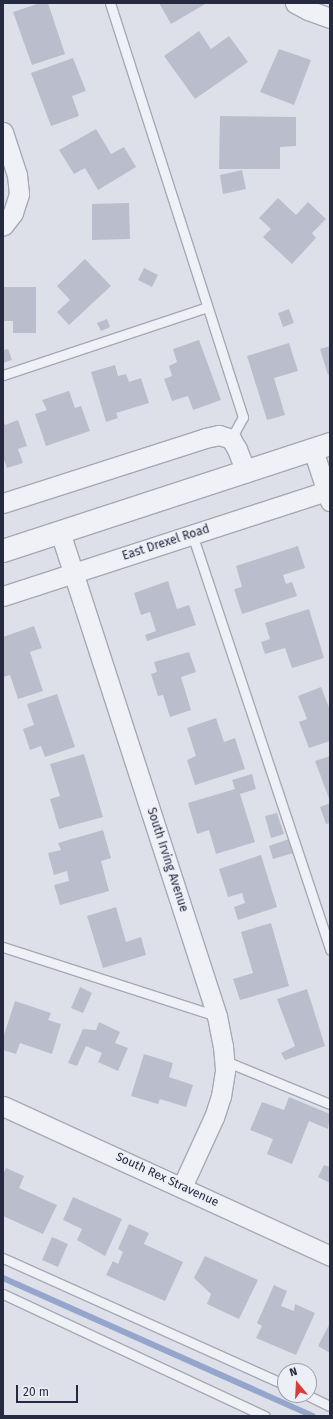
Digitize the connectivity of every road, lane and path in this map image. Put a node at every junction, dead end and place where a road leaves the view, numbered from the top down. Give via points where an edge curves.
1 (110, 3) edge
2 (295, 3) edge
3 (330, 18) edge
4 (3, 132) edge
5 (8, 219) edge
6 (207, 307) junction
7 (3, 375) edge
8 (231, 439) junction
9 (322, 447) edge
10 (246, 472) junction
11 (329, 494) edge
12 (3, 503) edge
13 (60, 532) junction
14 (192, 534) junction
15 (3, 551) edge
16 (74, 573) junction
17 (3, 596) edge
18 (3, 947) edge
19 (330, 950) edge
20 (217, 1016) junction
21 (225, 1061) junction
22 (330, 1104) edge
23 (3, 1106) edge
24 (182, 1187) junction
25 (330, 1256) edge
26 (3, 1258) edge
27 (3, 1294) edge
28 (277, 1381) edge
29 (317, 1400) edge
30 (330, 1406) edge
31 (265, 1416) edge

1 - 6 lane
2 - 3 street
4 - 5 street via 18,181 19,194
6 - 7 lane
6 - 8 lane via 242,417
8 - 10 street
8 - 12 street via 219,435 205,438
9 - 10 street
9 - 11 street
10 - 13 street
11 - 14 street, East Drexel Road
13 - 15 street
13 - 16 street, South Irving Avenue
14 - 16 street, East Drexel Road
14 - 19 lane
16 - 17 street, East Drexel Road
16 - 20 street, South Irving Avenue
18 - 20 lane
20 - 21 street, South Irving Avenue
21 - 22 lane
21 - 24 street, South Irving Avenue via 221,1096 214,1117
23 - 24 street, South Rex Stravenue
24 - 25 street, South Rex Stravenue
26 - 28 lane
27 - 31 lane
29 - 30 lane

